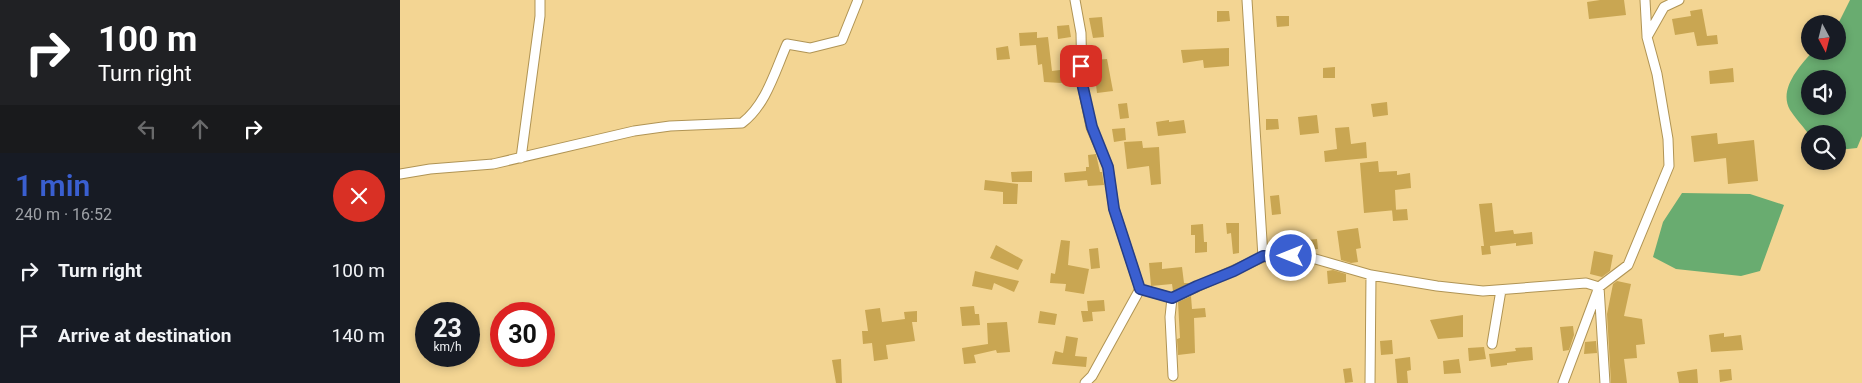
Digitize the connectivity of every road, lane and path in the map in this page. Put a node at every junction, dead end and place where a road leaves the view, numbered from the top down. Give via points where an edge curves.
1 (540, 0) edge
2 (858, 0) edge
3 (1075, 0) edge
4 (1247, 0) edge
5 (1645, 0) edge
6 (1679, 0) edge
7 (1647, 37) junction
8 (521, 158) junction
9 (400, 174) edge
10 (1263, 256) junction
11 (1371, 275) junction
12 (1599, 288) junction
13 (1140, 289) junction
14 (1501, 290) junction
15 (1172, 298) junction
16 (1492, 344) dead end
17 (1173, 376) dead end
18 (1085, 383) edge
19 (1370, 383) edge
20 (1563, 383) edge
21 (1605, 383) edge

1 - 8 street
2 - 8 street via 842,40 810,48 787,44 766,92 742,124 670,126 634,131
3 - 13 street via 1081,33 1082,83 1092,127 1108,167 1114,209
4 - 10 street
5 - 7 street
6 - 7 street via 1664,8
7 - 12 street via 1667,130 1669,166 1628,265
8 - 9 street
10 - 11 street via 1305,256
10 - 15 street
11 - 14 street via 1437,286
11 - 19 street
12 - 14 street via 1586,283
12 - 20 street
12 - 21 street
13 - 15 street
13 - 18 street via 1092,376
14 - 16 street
15 - 17 street

